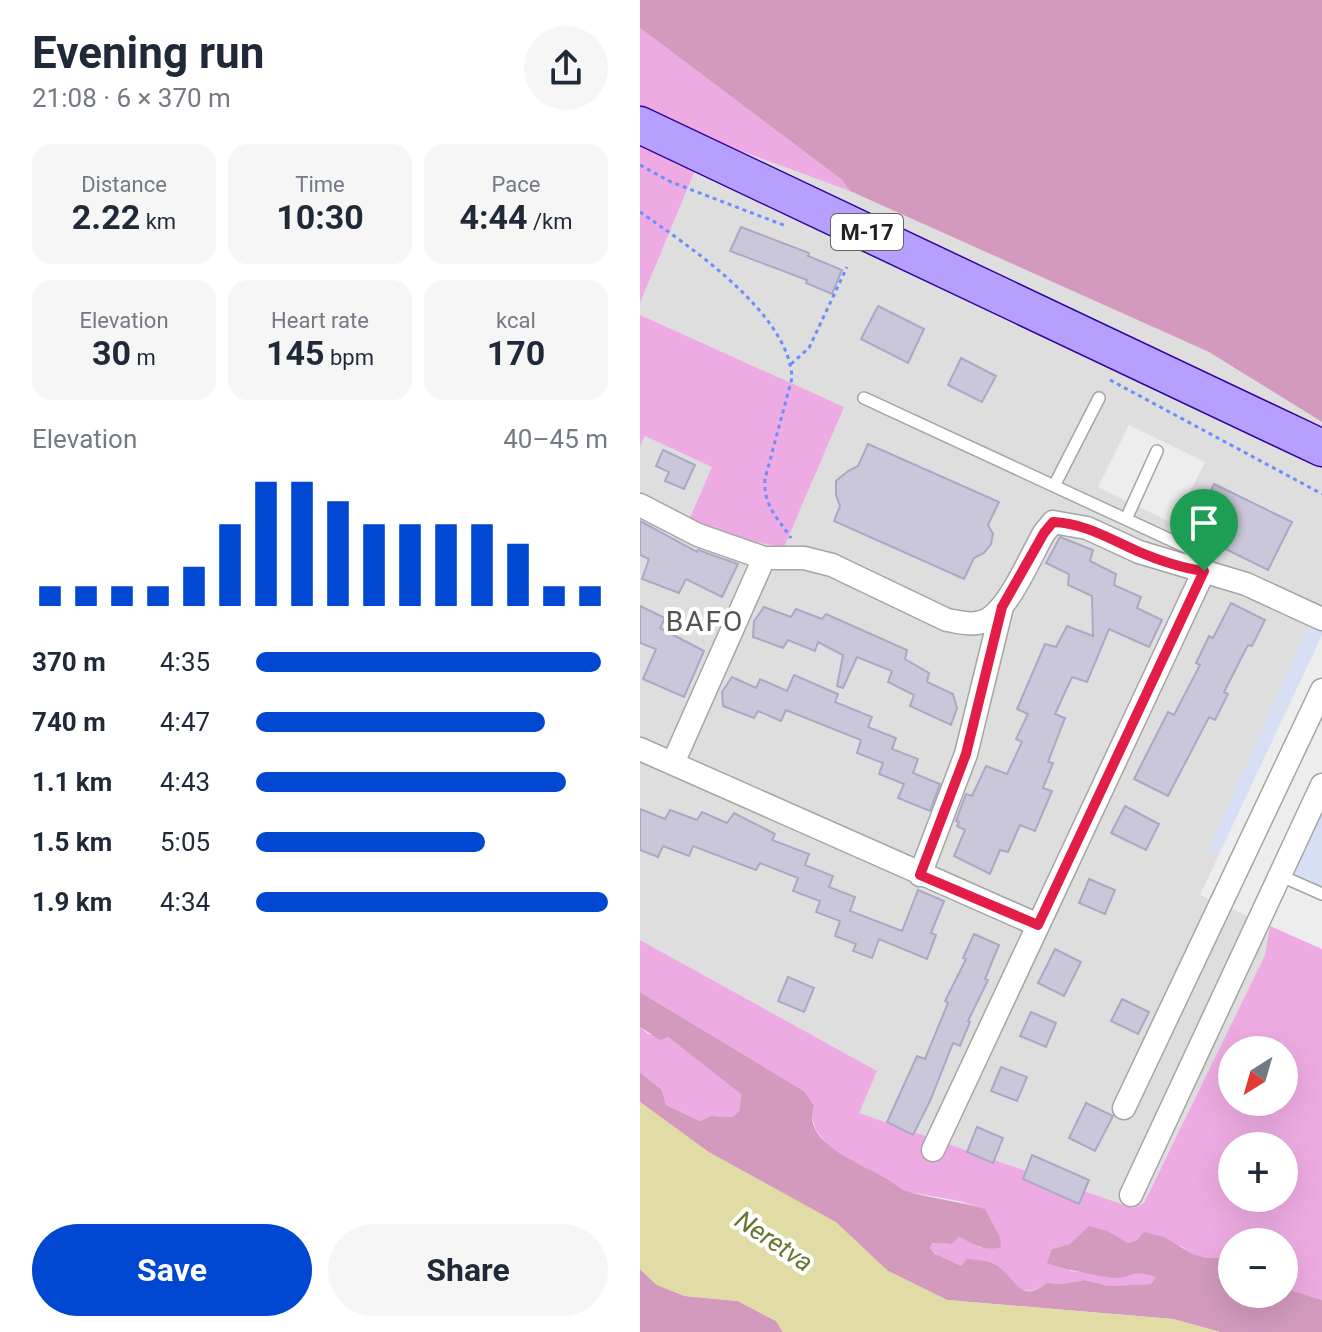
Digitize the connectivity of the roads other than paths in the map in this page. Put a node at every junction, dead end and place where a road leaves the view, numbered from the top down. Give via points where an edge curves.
1 (640, 125) edge
2 (864, 398) dead end
3 (1099, 398) dead end
4 (1306, 440) edge
5 (1157, 451) dead end
6 (1322, 459) edge
7 (1054, 486) junction
8 (640, 505) edge
9 (1126, 519) junction
10 (764, 558) junction
11 (1204, 571) junction
12 (1002, 607) junction
13 (1322, 619) edge
14 (1322, 690) edge
15 (640, 749) edge
16 (673, 763) junction
17 (1322, 785) edge
18 (920, 875) junction
19 (1279, 875) junction
20 (1322, 894) edge
21 (1038, 925) junction
22 (1124, 1108) dead end
23 (933, 1150) dead end
24 (1131, 1195) dead end

1 - 4 main road, M-17
2 - 7 lane
3 - 7 lane
4 - 6 main road
5 - 9 lane
7 - 9 lane
8 - 10 street via 698,535
9 - 11 lane via 1188,548
10 - 12 street via 804,558 832,565 947,620 981,622
10 - 16 street
11 - 12 street via 1139,552 1087,528 1053,522
11 - 13 street
11 - 21 street
12 - 18 street via 966,754
14 - 22 street
15 - 16 street
16 - 18 street
17 - 19 street
18 - 21 street
19 - 20 lane
19 - 24 street
21 - 23 street

